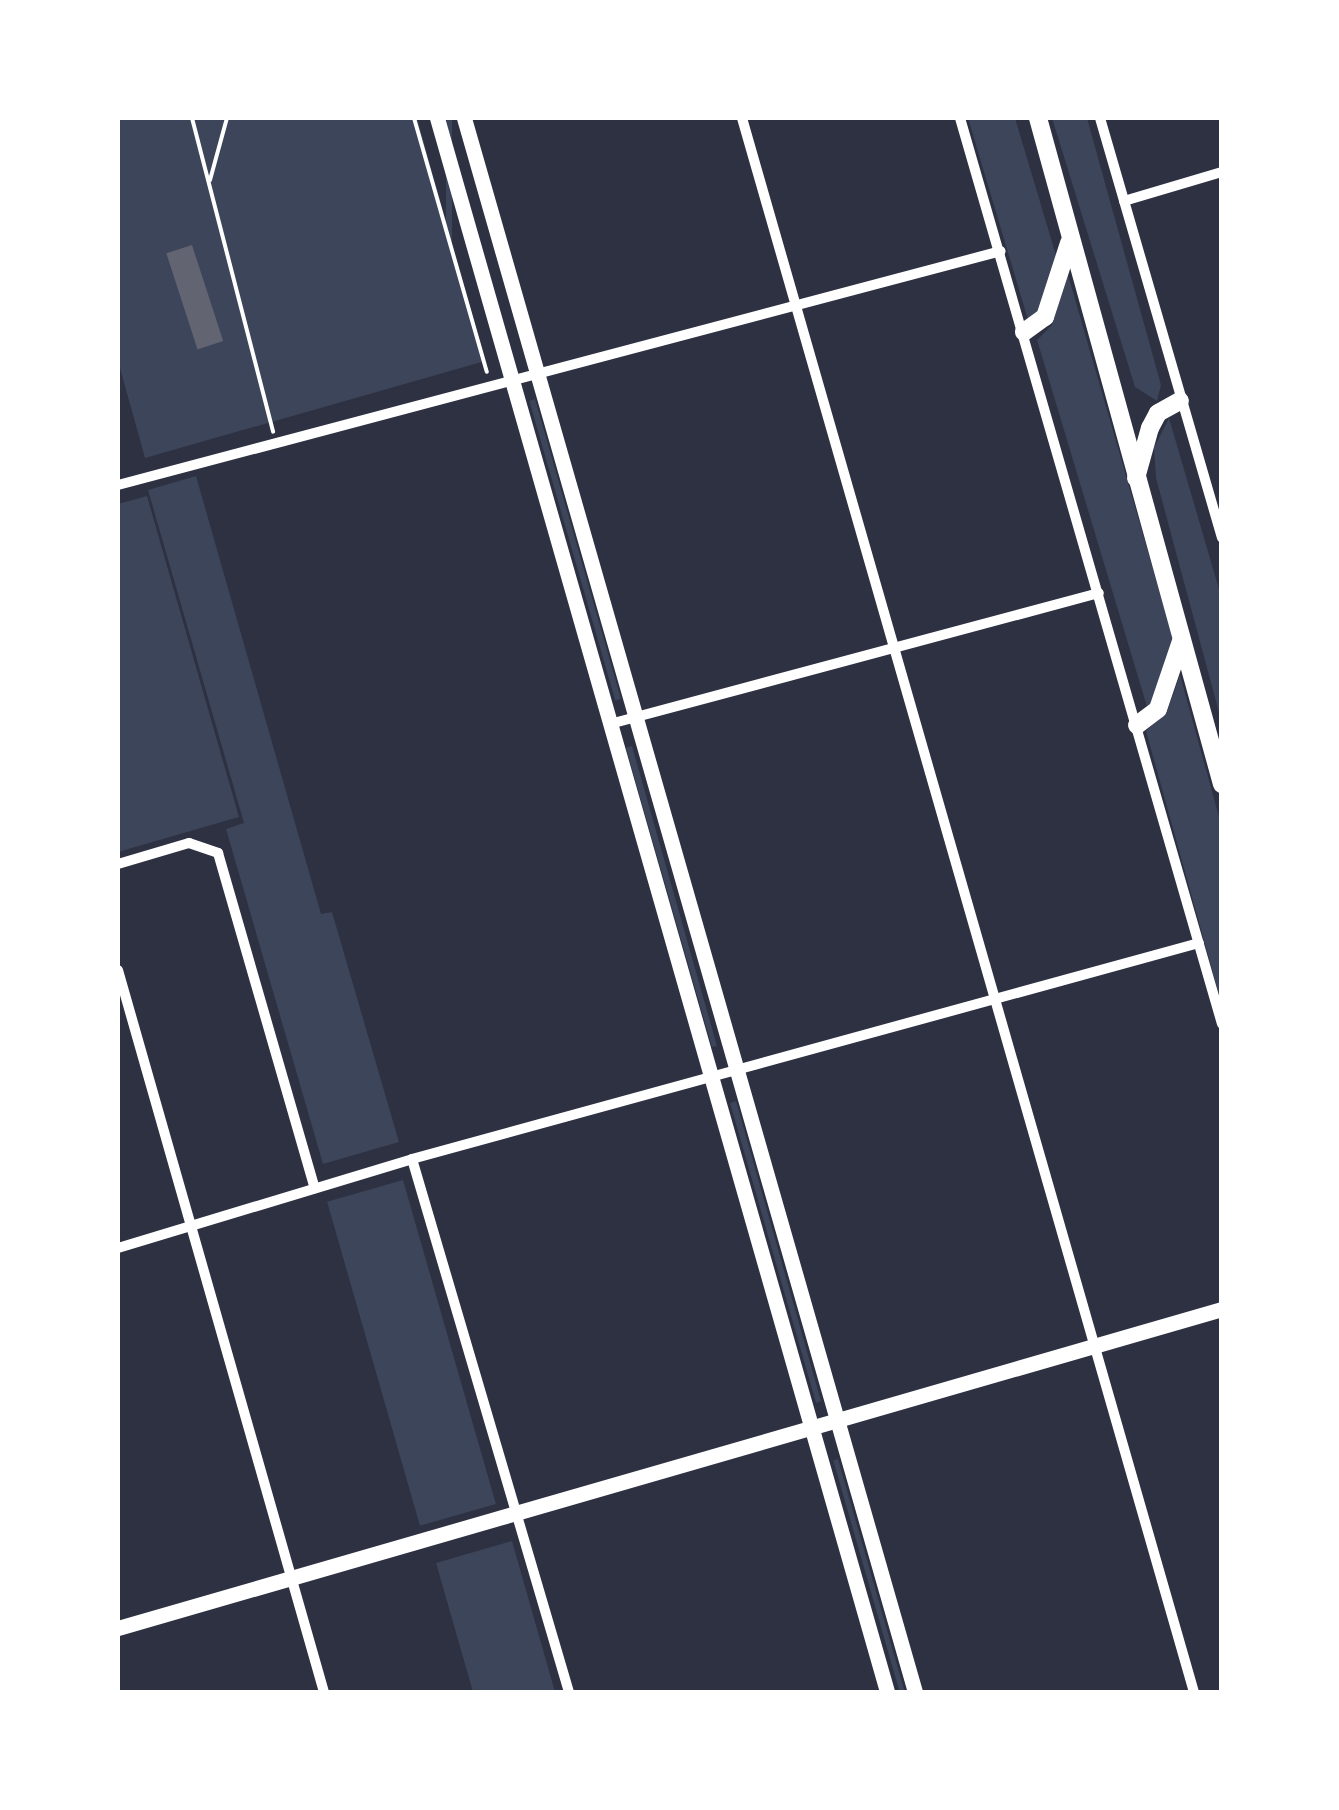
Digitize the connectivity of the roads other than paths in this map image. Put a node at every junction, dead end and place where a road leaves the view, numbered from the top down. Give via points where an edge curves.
1 (437, 118) edge
2 (464, 118) edge
3 (742, 118) edge
4 (960, 118) edge
5 (1035, 118) edge
6 (1100, 118) edge
7 (1222, 172) edge
8 (1124, 201) junction
9 (1069, 242) junction
10 (1001, 250) junction
11 (796, 306) junction
12 (1024, 332) junction
13 (538, 376) junction
14 (513, 383) junction
15 (1180, 401) junction
16 (1136, 479) junction
17 (118, 485) edge
18 (1222, 538) edge
19 (1099, 593) junction
20 (1181, 640) junction
21 (894, 648) junction
22 (636, 717) junction
23 (610, 724) junction
24 (1137, 724) junction
25 (1222, 784) edge
26 (118, 864) edge
27 (1200, 943) junction
28 (118, 970) edge
29 (995, 999) junction
30 (1222, 1024) edge
31 (737, 1070) junction
32 (711, 1077) junction
33 (412, 1159) junction
34 (315, 1188) junction
35 (191, 1227) junction
36 (118, 1248) edge
37 (1222, 1309) edge
38 (1095, 1348) junction
39 (838, 1422) junction
40 (812, 1430) junction
41 (517, 1515) junction
42 (292, 1579) junction
43 (118, 1628) edge
44 (324, 1692) edge
45 (569, 1692) edge
46 (888, 1692) edge
47 (916, 1692) edge
48 (1194, 1692) edge

1 - 14 main road
2 - 13 main road
3 - 11 street
4 - 10 street
5 - 9 main road
6 - 8 street
7 - 8 street
8 - 15 street
9 - 12 main road via 1045,317
9 - 16 main road
10 - 11 street
10 - 12 street
11 - 13 street
11 - 21 street
12 - 19 street
13 - 14 street
13 - 22 main road
14 - 17 street
14 - 23 main road
15 - 16 main road via 1158,414 1150,428
15 - 18 street
16 - 20 main road
19 - 21 street
19 - 24 street
20 - 24 main road via 1158,709
20 - 25 main road
21 - 22 street
21 - 29 street
22 - 23 street
22 - 31 main road
23 - 32 main road
24 - 27 street
26 - 34 street via 189,843 218,853
27 - 29 street
27 - 30 street
28 - 35 street
29 - 31 street
29 - 38 street
31 - 32 street
31 - 39 main road
32 - 33 street
32 - 40 main road
33 - 34 street
33 - 41 street
34 - 35 street
35 - 36 street
35 - 42 street
37 - 38 main road
38 - 39 main road
38 - 48 street
39 - 40 main road
39 - 47 main road
40 - 41 main road
40 - 46 main road
41 - 42 main road
41 - 45 street
42 - 43 main road
42 - 44 street

